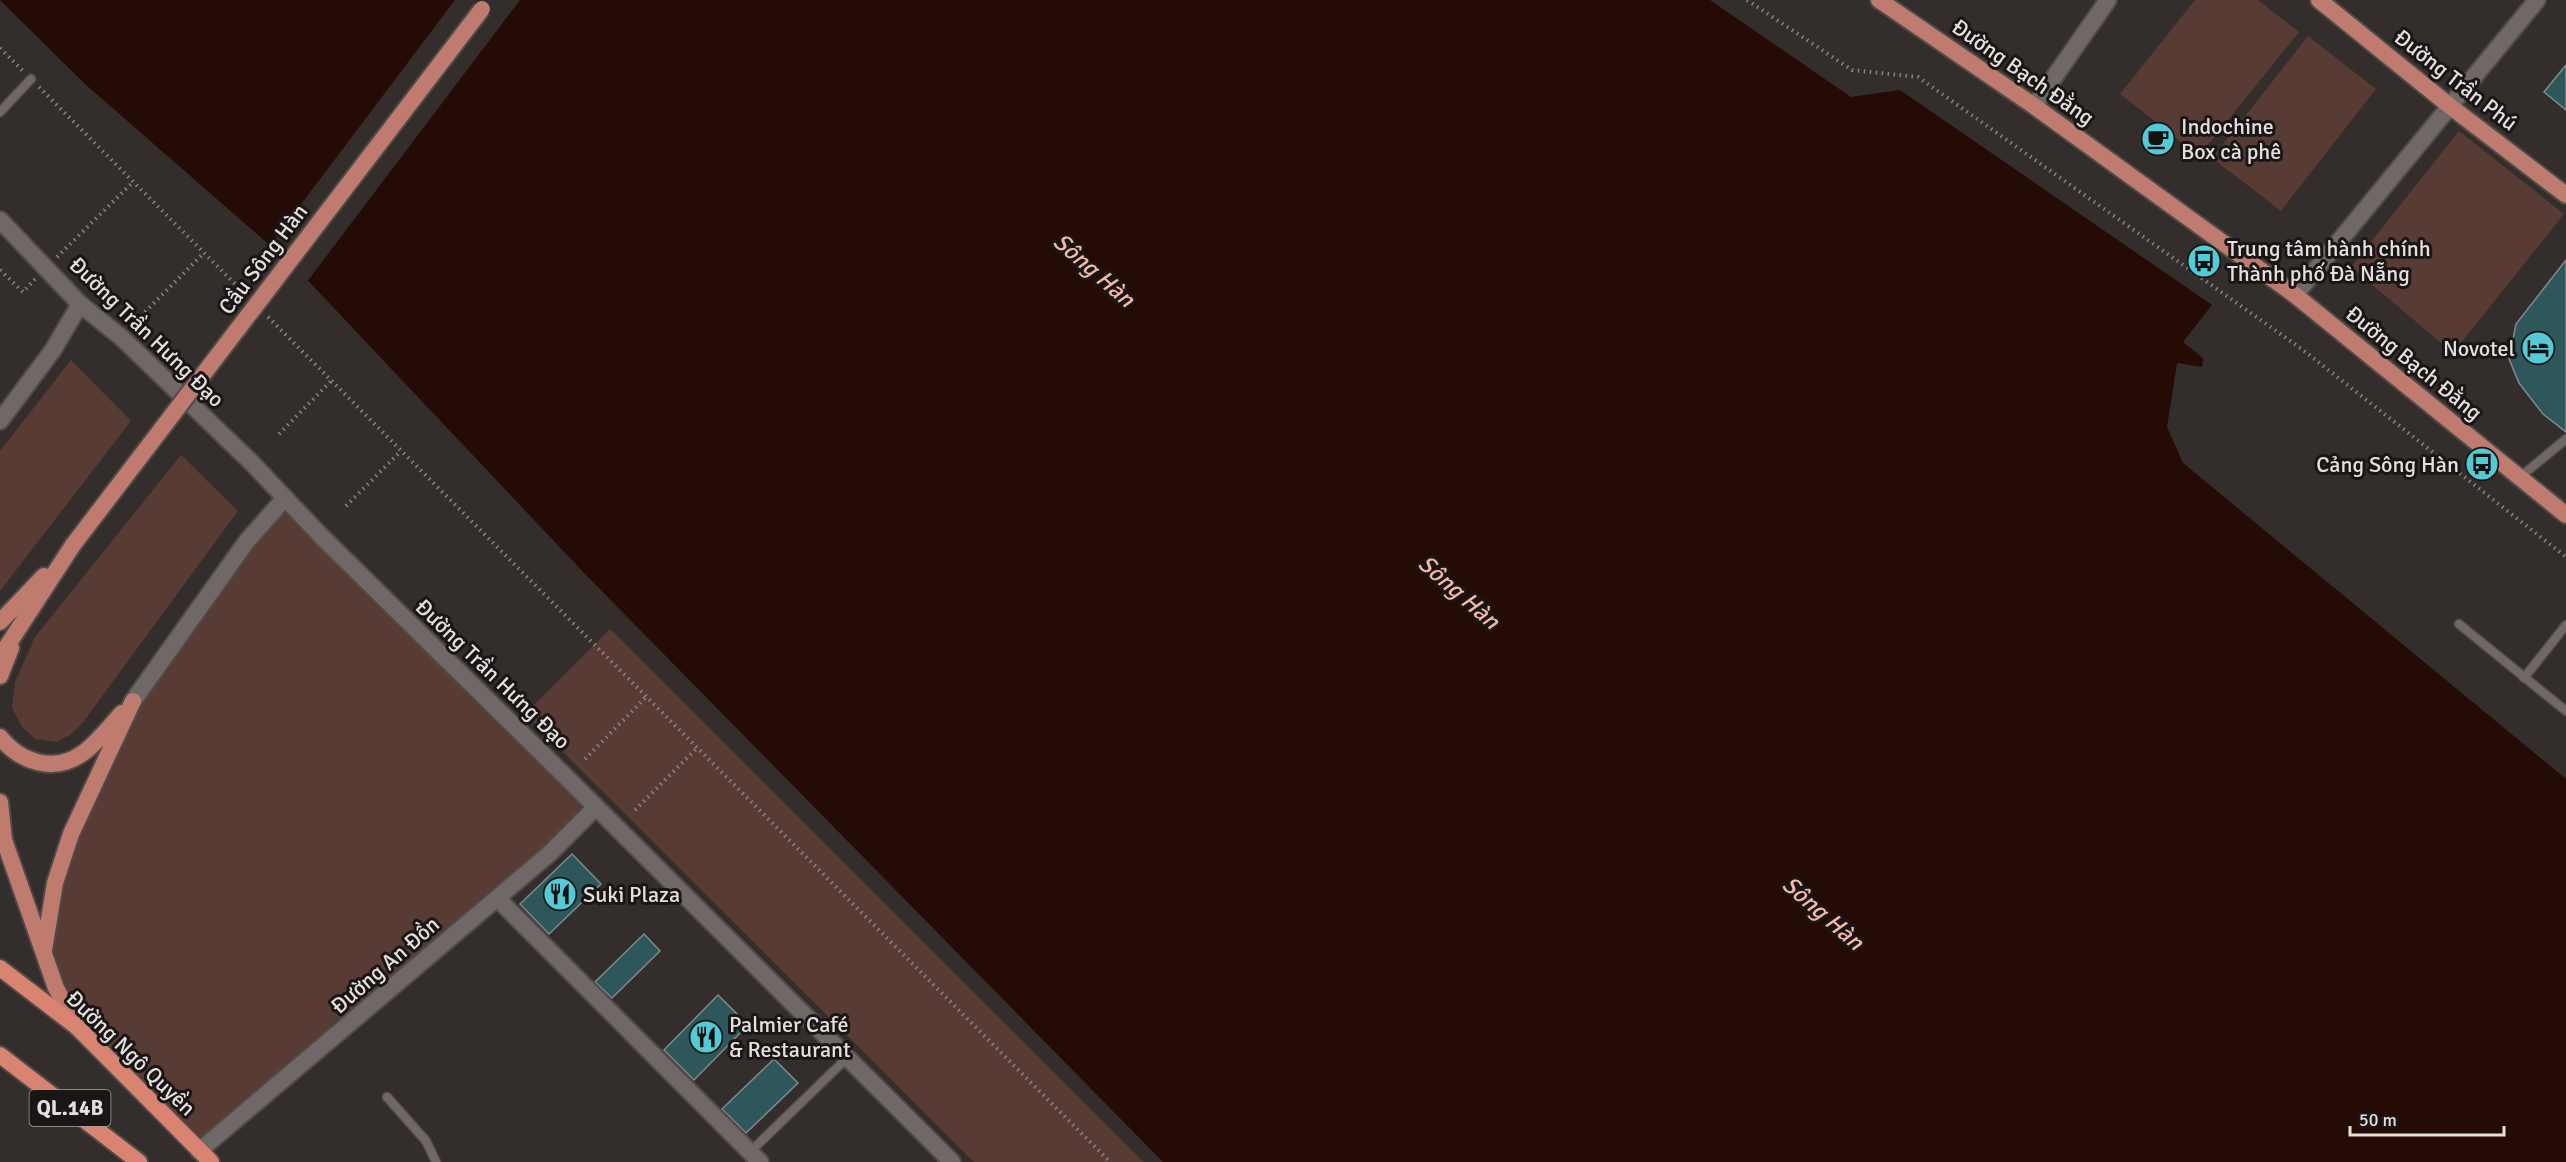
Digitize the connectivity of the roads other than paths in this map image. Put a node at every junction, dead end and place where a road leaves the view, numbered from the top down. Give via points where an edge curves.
1 (488, 0) edge
2 (1879, 0) edge
3 (2108, 0) edge
4 (2537, 0) edge
5 (2329, 3) edge
6 (31, 80) road end
7 (2034, 106) junction
8 (2451, 107) junction
9 (0, 112) edge
10 (2566, 195) edge
11 (0, 220) edge
12 (2295, 295) junction
13 (80, 304) junction
14 (0, 421) edge
15 (2566, 439) edge
16 (2520, 477) junction
17 (285, 498) junction
18 (2566, 515) edge
19 (73, 545) junction
20 (0, 622) edge
21 (2459, 624) dead end
22 (2566, 625) edge
23 (20, 627) junction
24 (0, 657) edge
25 (0, 676) edge
26 (2524, 678) junction
27 (133, 701) junction
28 (2566, 711) edge
29 (0, 736) edge
30 (0, 802) edge
31 (595, 808) junction
32 (497, 898) junction
33 (44, 950) junction
34 (0, 968) edge
35 (77, 1027) junction
36 (0, 1055) edge
37 (847, 1059) junction
38 (0, 1065) edge
39 (24, 1073) junction
40 (387, 1097) dead end
41 (205, 1156) edge
42 (755, 1157) edge
43 (139, 1162) edge
44 (436, 1162) edge
45 (952, 1162) edge

1 - 19 main road, Cầu Sông Hàn, bridge
2 - 7 main road, Đường Bạch Đằng
3 - 7 street
4 - 8 street
5 - 8 main road, Đường Trần Phú
6 - 9 lane
7 - 12 main road, Đường Bạch Đằng
8 - 10 main road, Đường Trần Phú
8 - 12 street
11 - 13 street, Đường Trần Hưng Đạo
12 - 16 main road, Đường Bạch Đằng
13 - 14 street via 53,350
13 - 17 street, Đường Trần Hưng Đạo via 122,338
15 - 16 lane
16 - 18 main road, Đường Bạch Đằng
17 - 27 street via 247,541
17 - 31 street, Đường Trần Hưng Đạo
19 - 20 main road, Cầu Sông Hàn
19 - 23 main road, Cầu Sông Hàn
21 - 26 lane
22 - 26 lane
23 - 24 main road, Cầu Sông Hàn
23 - 25 main road
26 - 28 lane
27 - 29 main road via 82,754 66,762 30,761 14,752
27 - 33 main road via 71,834 55,883
30 - 33 main road via 4,840
31 - 32 street, Đường An Đồn
31 - 37 street, Đường Trần Hưng Đạo
32 - 41 street, Đường An Đồn
32 - 42 street
33 - 35 main road via 56,988
34 - 35 highway, Đường Ngô Quyền / QL.14B
35 - 41 highway, Đường Ngô Quyền / QL.14B
36 - 39 highway, QL.14B
37 - 42 lane
37 - 45 street, Đường Trần Hưng Đạo
38 - 39 main road
39 - 43 highway, QL.14B
40 - 44 lane via 426,1141

